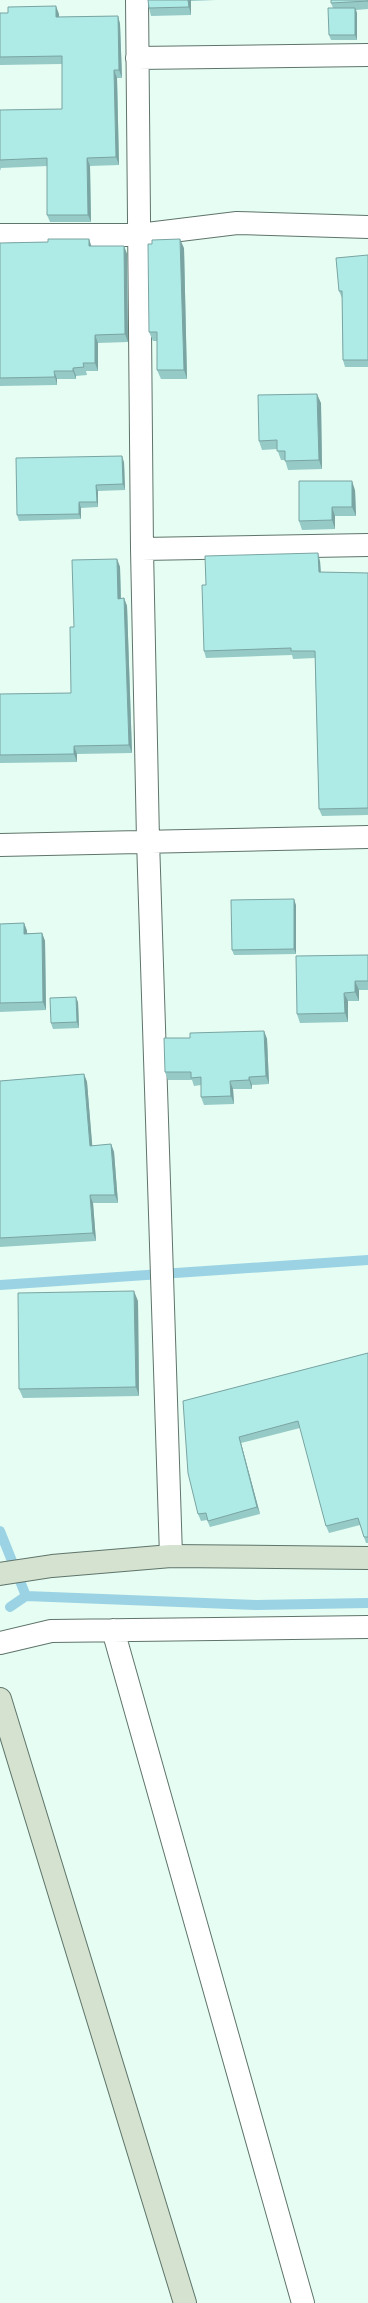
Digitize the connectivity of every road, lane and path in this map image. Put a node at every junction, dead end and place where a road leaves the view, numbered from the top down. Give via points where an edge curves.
1 (137, 0) edge
2 (368, 55) edge
3 (137, 58) junction
4 (368, 227) edge
5 (0, 235) edge
6 (139, 235) junction
7 (368, 545) edge
8 (142, 549) junction
9 (368, 837) edge
10 (148, 840) junction
11 (0, 845) edge
12 (171, 1556) junction
13 (368, 1558) edge
14 (0, 1574) edge
15 (368, 1627) edge
16 (113, 1630) junction
17 (0, 1643) edge
18 (0, 1699) edge
19 (185, 2303) edge
20 (303, 2303) edge

1 - 3 street
2 - 3 street
3 - 6 street
4 - 6 street via 237,224
5 - 6 street
6 - 8 street
7 - 8 street
8 - 10 street
9 - 10 street
10 - 11 street
10 - 12 street
12 - 13 street
12 - 14 street via 52,1566
15 - 16 street
16 - 17 street via 51,1631
16 - 20 street
18 - 19 street

